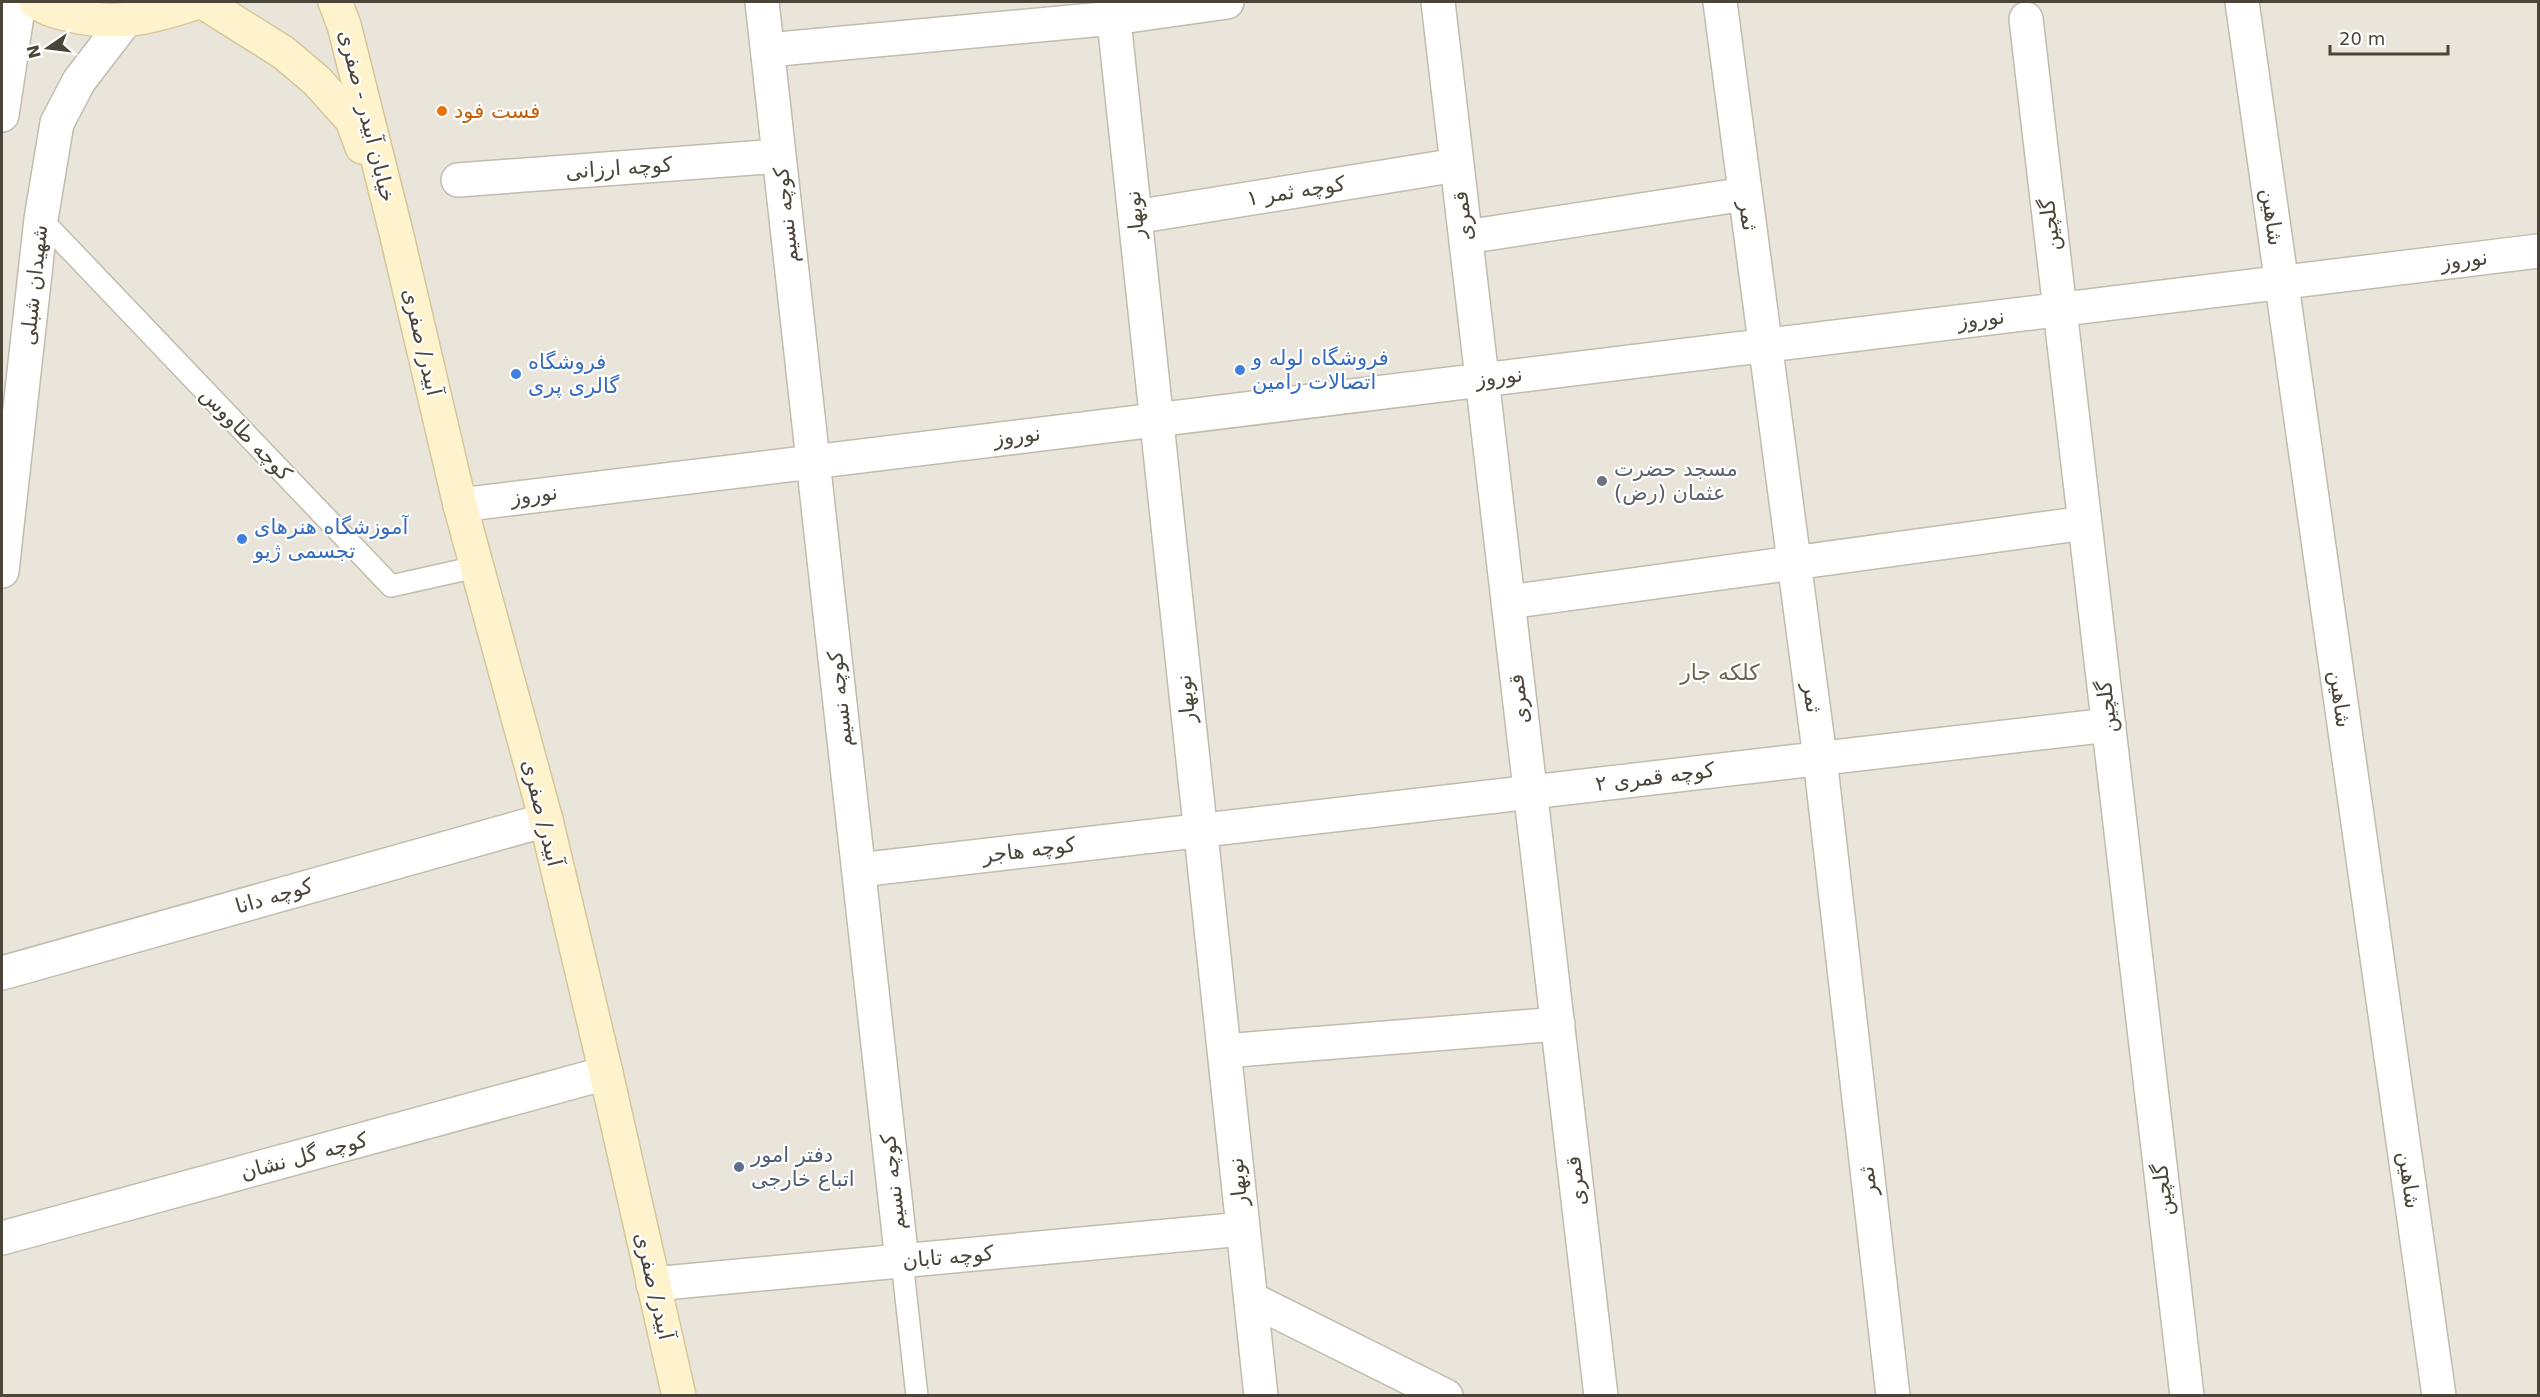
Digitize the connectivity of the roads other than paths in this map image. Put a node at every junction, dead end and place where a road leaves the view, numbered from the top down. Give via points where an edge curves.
1 (19, 2) edge
2 (36, 2) edge
3 (198, 2) edge
4 (203, 2) edge
5 (335, 2) edge
6 (762, 2) edge
7 (1227, 2) edge
8 (1438, 2) edge
9 (1720, 2) edge
10 (2242, 2) edge
11 (1113, 10) edge
12 (2026, 19) dead end
13 (125, 21) junction
14 (768, 50) junction
15 (2, 115) edge
16 (779, 156) junction
17 (1457, 165) junction
18 (458, 180) dead end
19 (1745, 194) junction
20 (1135, 217) junction
21 (41, 219) junction
22 (396, 232) junction
23 (1466, 237) junction
24 (2538, 251) edge
25 (2281, 282) junction
26 (2060, 309) junction
27 (1765, 345) junction
28 (1482, 380) junction
29 (1157, 419) junction
30 (813, 461) junction
31 (460, 505) junction
32 (2085, 523) junction
33 (1794, 561) junction
34 (476, 567) junction
35 (2, 571) edge
36 (1508, 602) junction
37 (2109, 724) junction
38 (1820, 758) junction
39 (1530, 792) junction
40 (546, 820) junction
41 (1200, 830) junction
42 (858, 870) junction
43 (2, 973) edge
44 (1558, 1024) junction
45 (1224, 1052) junction
46 (606, 1073) junction
47 (1243, 1229) junction
48 (2, 1238) edge
49 (902, 1261) junction
50 (653, 1284) junction
51 (1251, 1299) junction
52 (679, 1395) edge
53 (917, 1395) edge
54 (1261, 1395) edge
55 (1446, 1395) edge
56 (1601, 1395) edge
57 (1893, 1395) edge
58 (2187, 1395) edge
59 (2439, 1395) edge

1 - 15 street
2 - 13 main road via 83,18
3 - 13 main road
4 - 22 main road via 284,53 317,81 352,120
5 - 22 main road, خیابان آبیدر - صفری
6 - 14 street, کوچه نسیم
7 - 11 street
8 - 17 street, قمری
9 - 19 street, ثمر
10 - 25 street, شاهین
11 - 14 street
11 - 20 street, نوبهار
12 - 26 street, گلچین
13 - 21 street, شهیدان شبلی via 79,81 57,123
14 - 16 street, کوچه نسیم
16 - 18 street, کوچه ارزانی
16 - 30 street, کوچه نسیم
17 - 20 street, کوچه ثمر ۱
17 - 23 street, قمری
19 - 23 street
19 - 27 street, ثمر
20 - 29 street, نوبهار
21 - 34 lane, کوچه طاووس via 391,586
21 - 35 street, شهیدان شبلی
22 - 31 main road, آبیدر/ صفری
23 - 28 street, قمری
24 - 25 street, نوروز
25 - 26 street, نوروز
25 - 59 street, شاهین
26 - 27 street, نوروز
26 - 32 street, گلچین
27 - 28 street, نوروز
27 - 33 street, ثمر
28 - 29 street, نوروز
28 - 36 street, قمری
29 - 30 street, نوروز
29 - 41 street, نوبهار
30 - 31 street, نوروز
30 - 42 street, کوچه نسیم
31 - 34 main road, آبیدر/ صفری
32 - 33 street
32 - 37 street, گلچین
33 - 36 street
33 - 38 street, ثمر
34 - 40 main road, آبیدر/ صفری
36 - 39 street, قمری
37 - 38 street, کوچه قمری ۲
37 - 58 street, گلچین
38 - 39 street, کوچه قمری ۲
38 - 57 street, ثمر
39 - 41 street, کوچه قمری ۲
39 - 44 street, قمری
40 - 43 street, کوچه دانا
40 - 46 main road, آبیدر/ صفری
41 - 42 street, کوچه هاجر
41 - 45 street, نوبهار
42 - 49 street, کوچه نسیم
44 - 45 street
44 - 56 street, قمری
45 - 47 street, نوبهار
46 - 48 street, کوچه گل نشان
46 - 50 main road, آبیدر/ صفری
47 - 49 street, کوچه تابان
47 - 51 street, نوبهار
49 - 50 street, کوچه تابان
49 - 53 lane, کوچه نسیم
50 - 52 main road, آبیدر/ صفری
51 - 54 street, نوبهار
51 - 55 street

